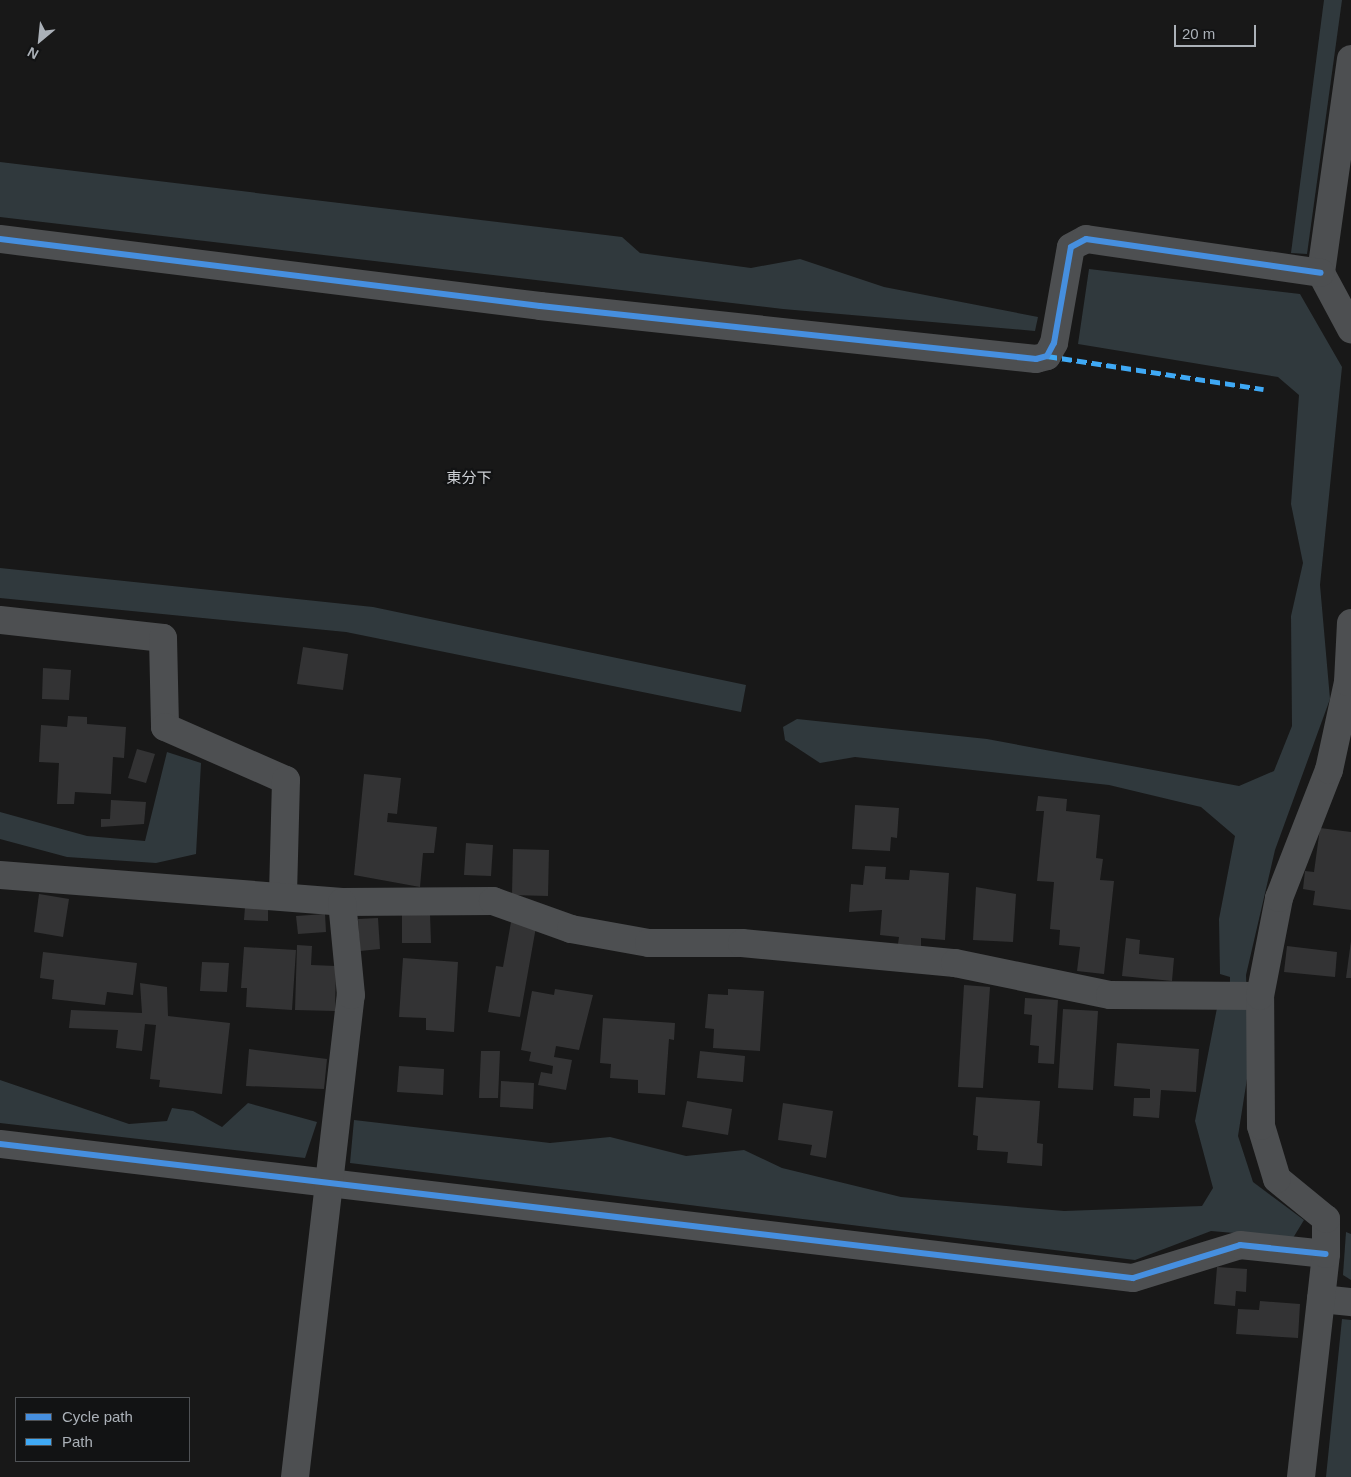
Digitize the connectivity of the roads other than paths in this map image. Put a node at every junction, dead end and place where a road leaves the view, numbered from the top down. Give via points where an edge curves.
1 (1351, 59) edge
2 (0, 239) edge
3 (1321, 273) junction
4 (1351, 329) edge
5 (0, 620) edge
6 (1351, 623) edge
7 (0, 875) edge
8 (283, 896) junction
9 (342, 902) junction
10 (1255, 996) junction
11 (0, 1144) edge
12 (327, 1183) junction
13 (1326, 1254) junction
14 (1321, 1299) junction
15 (1351, 1302) edge
16 (295, 1477) edge
17 (1301, 1477) edge

1 - 3 street
2 - 3 street via 540,306 1036,359 1047,356 1054,343 1071,247 1086,239
3 - 4 street
5 - 8 street via 163,638 165,727 286,780
6 - 10 street via 1348,682 1329,770 1279,898
7 - 8 street
8 - 9 street
9 - 10 street via 493,901 571,929 649,943 742,943 955,964 1110,995
9 - 12 street via 351,995
10 - 13 street via 1261,1126 1277,1179 1326,1219
11 - 12 street
12 - 13 street via 1133,1278 1240,1245
12 - 16 street
13 - 14 street
14 - 15 street
14 - 17 street

